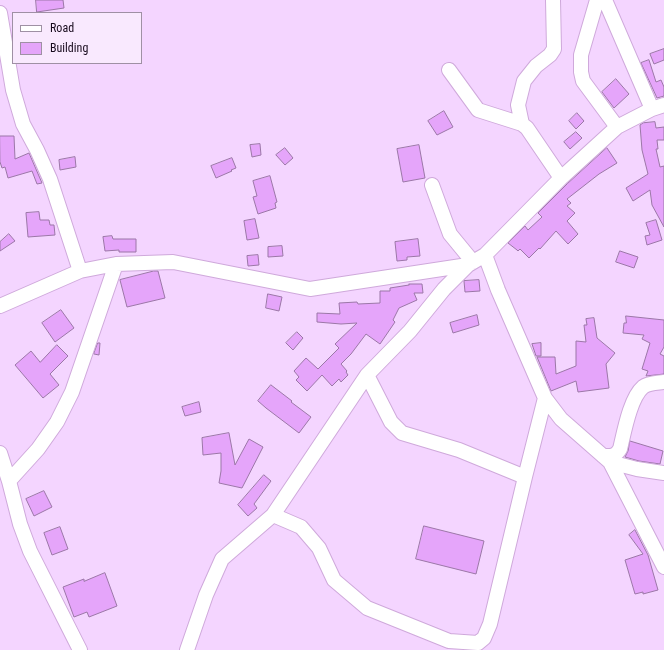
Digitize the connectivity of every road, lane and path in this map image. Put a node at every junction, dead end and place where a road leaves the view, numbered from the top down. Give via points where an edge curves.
1 (553, 0) edge
2 (597, 0) edge
3 (605, 0) edge
4 (0, 13) edge
5 (449, 70) dead end
6 (658, 107) edge
7 (522, 124) junction
8 (618, 127) junction
9 (560, 178) junction
10 (432, 185) dead end
11 (485, 255) junction
12 (116, 264) junction
13 (470, 264) junction
14 (80, 271) junction
15 (0, 306) edge
16 (367, 375) junction
17 (664, 382) edge
18 (545, 398) junction
19 (0, 453) edge
20 (606, 459) junction
21 (664, 473) edge
22 (525, 477) junction
23 (9, 481) junction
24 (273, 515) junction
25 (664, 567) edge
26 (80, 650) edge
27 (187, 650) edge

1 - 7 street via 554,49 524,81 518,105
2 - 8 street via 581,55 581,72 583,81
3 - 6 street
4 - 14 street via 13,90 23,124 50,179
5 - 7 street via 478,110
6 - 8 street
7 - 9 street
8 - 9 street
9 - 11 street
10 - 13 street via 450,234
11 - 13 street
11 - 18 street
12 - 13 street via 173,262 310,289
12 - 14 street
12 - 23 street via 72,392 57,422 38,449
13 - 16 street via 444,288 410,331
14 - 15 street
16 - 22 street via 391,422 402,432 459,450
16 - 24 street
17 - 20 street via 644,386 639,392 633,402 620,449 617,454
18 - 20 street via 561,419
18 - 22 street
19 - 23 street
20 - 21 street via 637,469
20 - 25 street
22 - 24 street via 490,624 484,638 478,643 449,641 367,608 334,580 320,548 301,527
23 - 26 street via 30,551
24 - 27 street via 222,559 206,595

